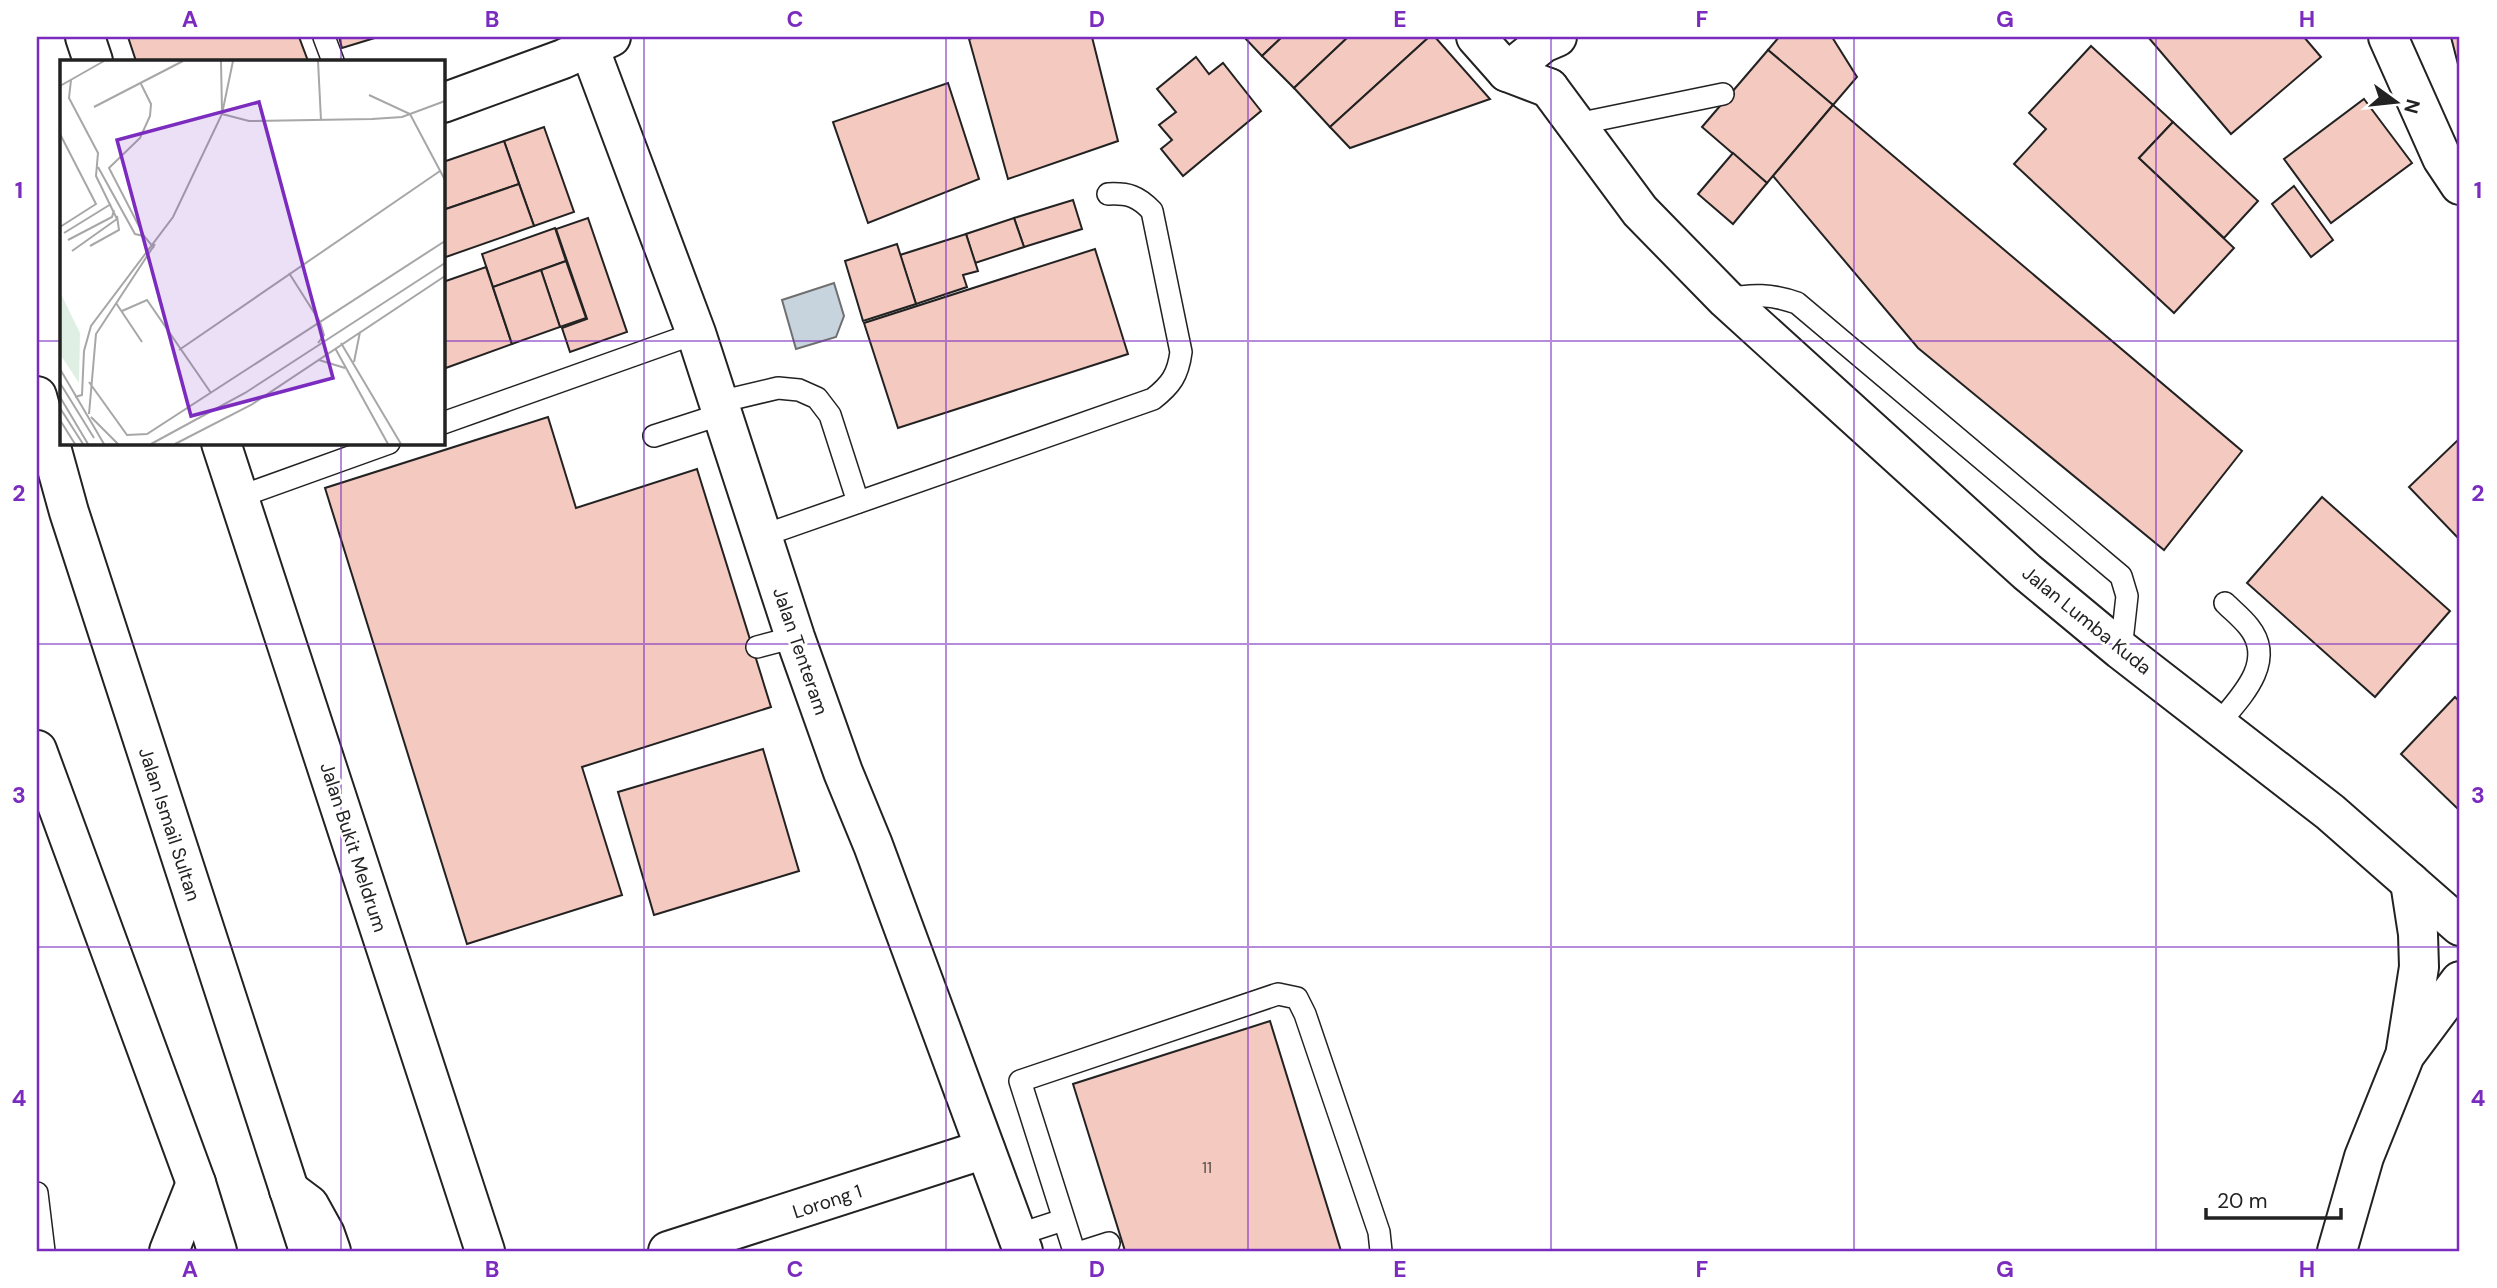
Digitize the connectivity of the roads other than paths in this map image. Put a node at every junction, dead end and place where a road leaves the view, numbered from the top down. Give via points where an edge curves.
1 (85, 37) edge
2 (324, 37) edge
3 (1476, 37) edge
4 (2388, 37) edge
5 (1547, 39) edge
6 (600, 42) edge
7 (93, 60) edge
8 (333, 60) edge
9 (1507, 72) junction
10 (1549, 88) junction
11 (1723, 94) dead end
12 (444, 103) edge
13 (1577, 124) junction
14 (2460, 185) edge
15 (1108, 194) dead end
16 (1726, 299) junction
17 (696, 333) junction
18 (37, 396) edge
19 (720, 408) junction
20 (444, 423) edge
21 (654, 436) dead end
22 (221, 444) edge
23 (386, 444) edge
24 (239, 496) junction
25 (858, 502) junction
26 (762, 536) junction
27 (2225, 603) dead end
28 (795, 637) junction
29 (757, 647) dead end
30 (2121, 650) junction
31 (2218, 724) junction
32 (37, 750) edge
33 (2410, 882) junction
34 (2460, 926) edge
35 (2460, 981) edge
36 (2460, 1022) edge
37 (2405, 1055) junction
38 (985, 1149) junction
39 (196, 1183) junction
40 (289, 1190) junction
41 (37, 1193) edge
42 (1063, 1220) junction
43 (1020, 1243) edge
44 (1109, 1243) dead end
45 (44, 1251) edge
46 (169, 1251) edge
47 (217, 1251) edge
48 (309, 1251) edge
49 (331, 1251) edge
50 (485, 1251) edge
51 (668, 1251) edge
52 (1074, 1251) edge
53 (1084, 1251) edge
54 (1381, 1251) edge
55 (2336, 1251) edge

1 - 7 street
2 - 8 lane
3 - 9 street
4 - 14 street via 2442,158
5 - 9 street
5 - 10 street
6 - 12 street
6 - 17 street, Jalan Tenteram
9 - 10 street
10 - 13 street, Jalan Lumba Kuda
11 - 13 lane
13 - 16 street, Jalan Lumba Kuda via 1640,211
15 - 25 lane via 1140,198 1152,211 1181,352 1179,371 1169,387 1153,399
16 - 30 street, Jalan Lumba Kuda via 2026,572
16 - 30 lane via 1753,294 1797,303 2121,576 2127,596
17 - 19 street, Jalan Tenteram
17 - 20 lane
18 - 40 street, Jalan Ismail Sultan via 69,512
19 - 21 lane
19 - 25 lane via 778,388 817,398 830,415
19 - 26 street, Jalan Tenteram
22 - 24 street, Jalan Bukit Meldrum
23 - 24 lane
24 - 50 street, Jalan Bukit Meldrum
25 - 26 lane
26 - 28 street, Jalan Tenteram
27 - 31 lane via 2250,629 2259,647 2258,665 2249,687
28 - 29 lane
28 - 38 street, Jalan Tenteram
30 - 31 street, Jalan Lumba Kuda
31 - 33 street, Jalan Lumba Kuda
32 - 39 street
33 - 34 street, Jalan Lumba Kuda
33 - 37 street via 2419,967
35 - 37 street
36 - 37 street
37 - 55 street via 2364,1157
38 - 43 street, Jalan Tenteram
38 - 51 street, Lorong 1
39 - 46 street
39 - 47 street
40 - 48 street, Jalan Ismail Sultan
40 - 49 street via 309,1205
41 - 45 lane
42 - 43 lane
42 - 52 lane
42 - 54 lane via 1020,1081 1278,994 1297,998 1305,1014 1379,1232
44 - 53 lane

